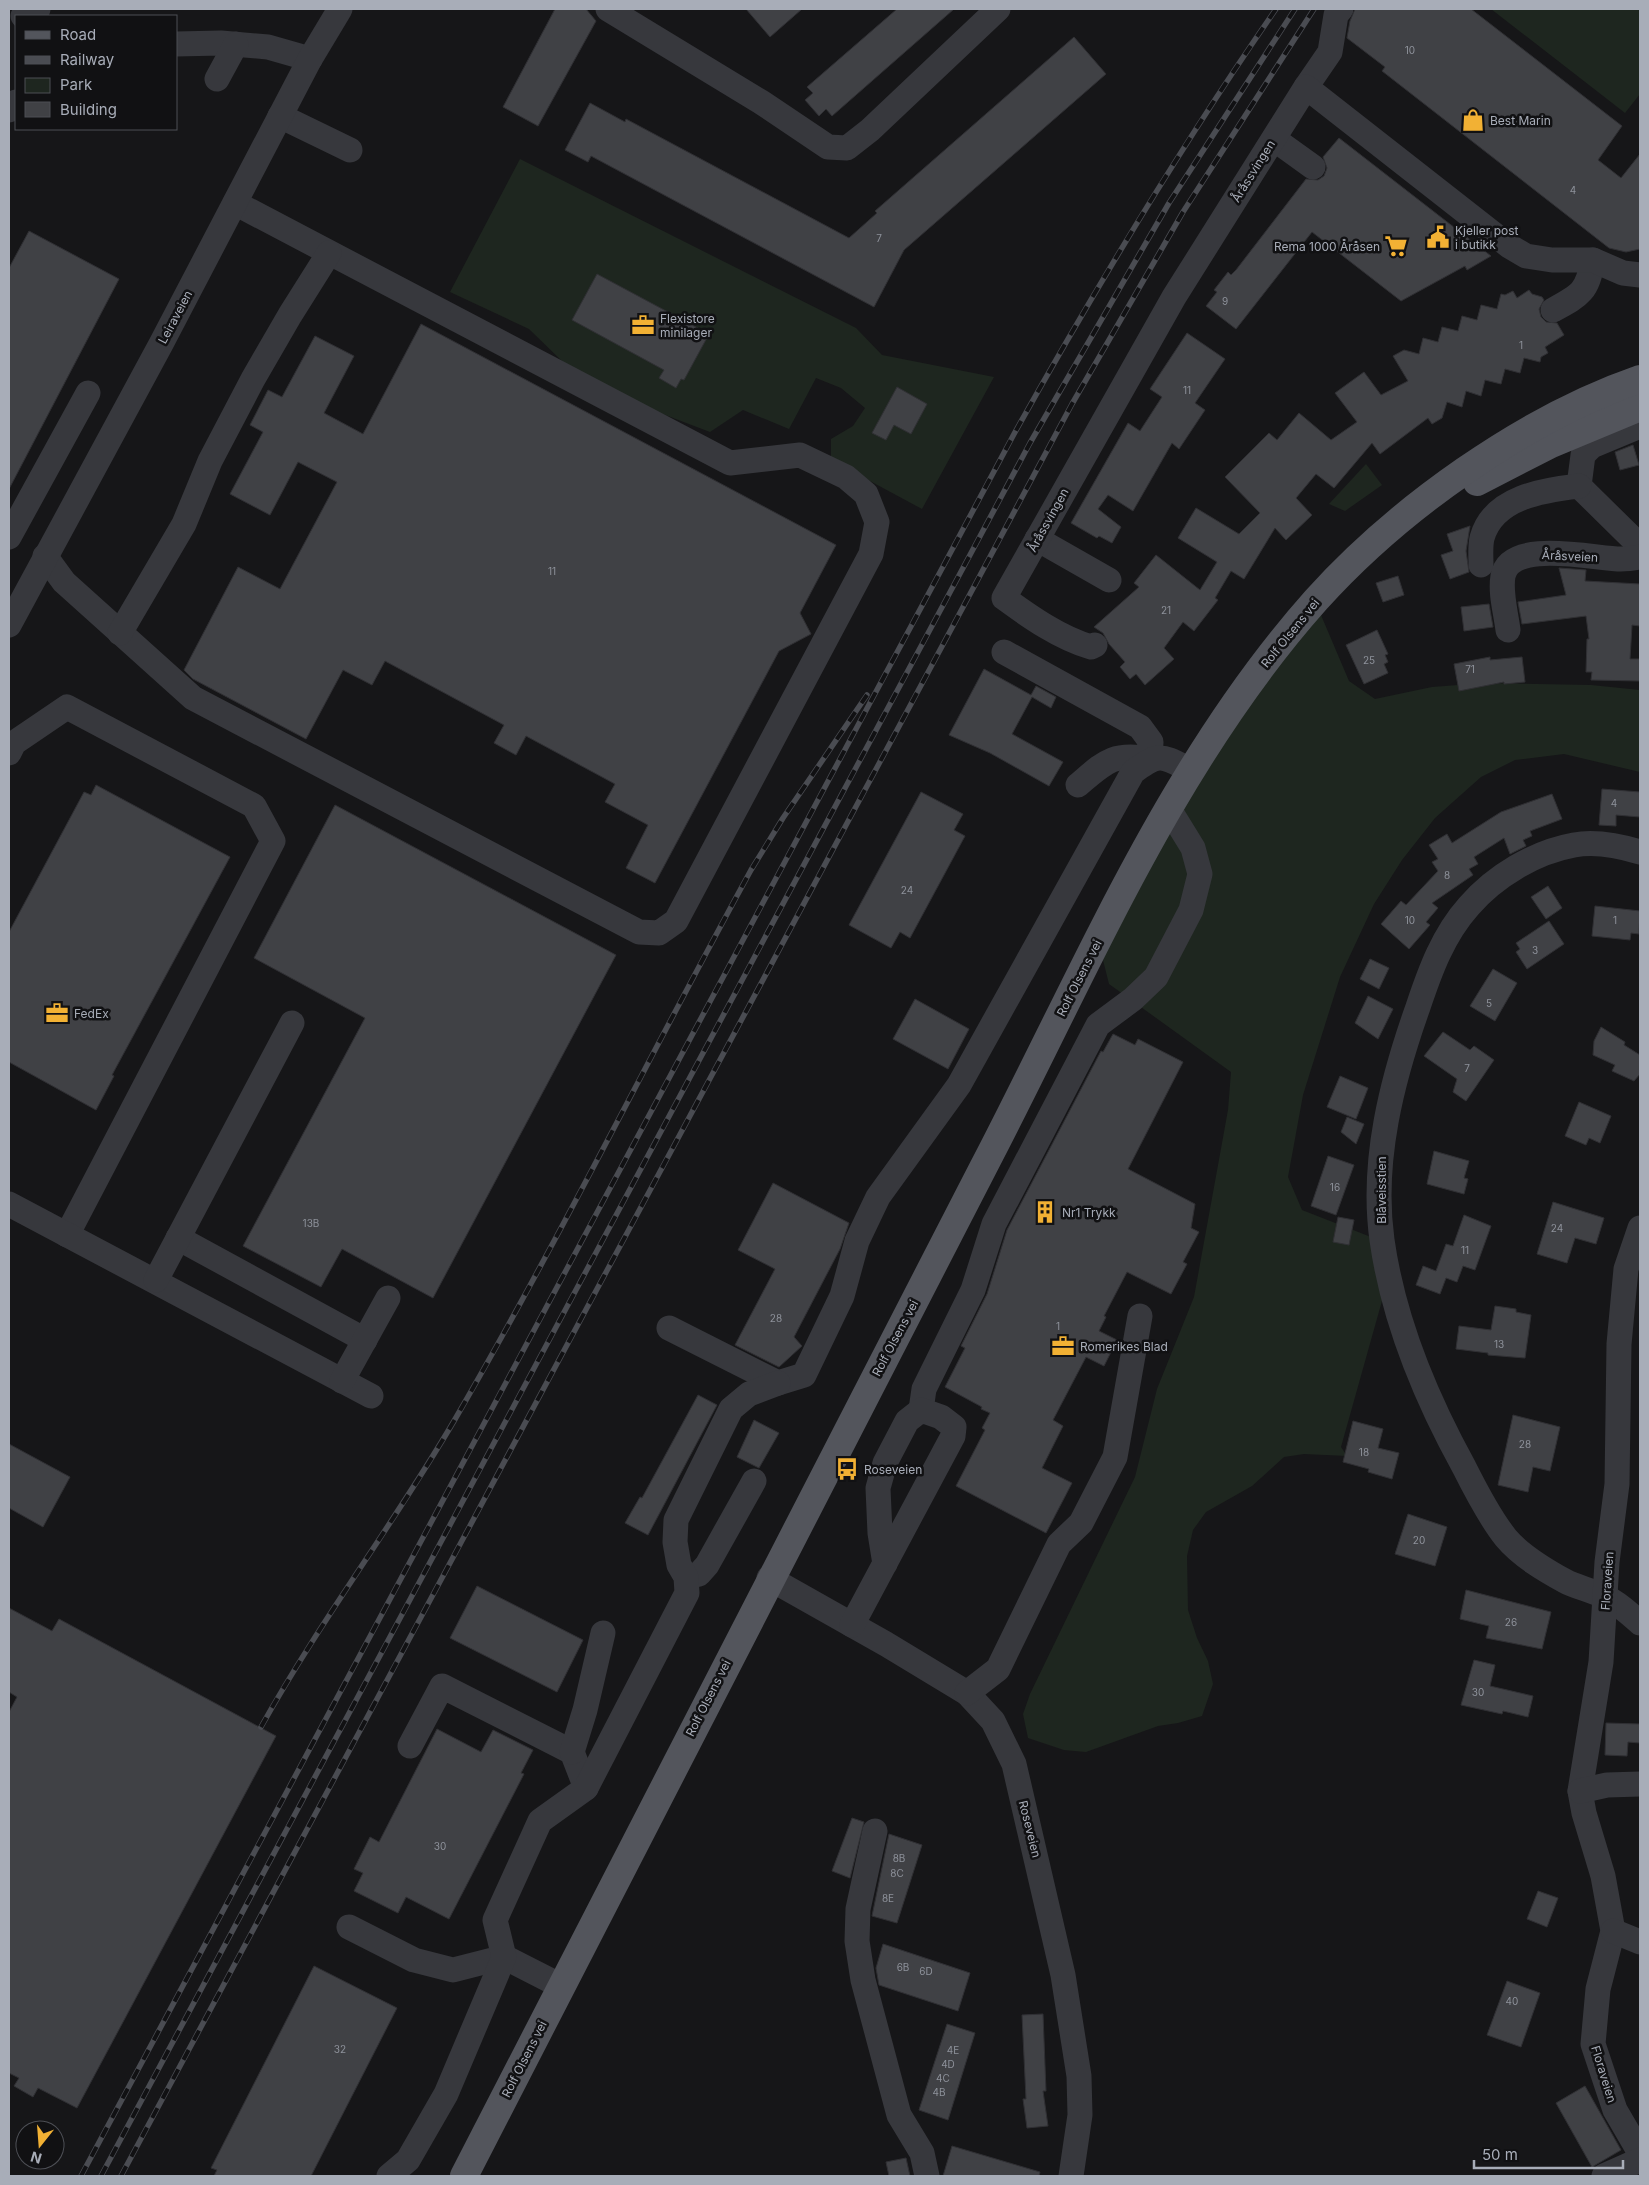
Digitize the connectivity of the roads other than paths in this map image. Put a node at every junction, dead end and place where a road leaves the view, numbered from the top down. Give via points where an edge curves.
1 (38, 9) edge
2 (340, 9) edge
3 (998, 9) edge
4 (1341, 9) edge
5 (616, 11) edge
6 (25, 15) edge
7 (178, 44) edge
8 (236, 44) junction
9 (310, 59) junction
10 (217, 79) dead end
11 (1306, 87) junction
12 (280, 116) junction
13 (1274, 139) junction
14 (350, 150) dead end
15 (1313, 167) dead end
16 (235, 202) junction
17 (329, 253) junction
18 (1593, 260) junction
19 (1640, 275) edge
20 (1553, 310) dead end
21 (1640, 379) edge
22 (88, 393) dead end
23 (1640, 407) edge
24 (1640, 426) edge
25 (1578, 486) junction
26 (9, 538) edge
27 (1381, 538) junction
28 (1037, 540) junction
29 (1640, 546) edge
30 (45, 556) junction
31 (1640, 557) edge
32 (1481, 565) dead end
33 (1108, 580) dead end
34 (9, 625) edge
35 (1508, 630) dead end
36 (120, 633) junction
37 (1095, 645) dead end
38 (1004, 652) dead end
39 (9, 752) edge
40 (1150, 759) junction
41 (1192, 771) junction
42 (1078, 785) dead end
43 (1169, 809) junction
44 (1640, 852) edge
45 (292, 1023) dead end
46 (9, 1204) edge
47 (1640, 1228) edge
48 (68, 1236) junction
49 (178, 1238) junction
50 (156, 1280) junction
51 (388, 1298) dead end
52 (1140, 1316) dead end
53 (669, 1328) dead end
54 (364, 1340) junction
55 (342, 1381) junction
56 (778, 1383) junction
57 (371, 1396) dead end
58 (921, 1410) junction
59 (754, 1481) dead end
60 (885, 1564) junction
61 (686, 1578) junction
62 (769, 1578) junction
63 (1606, 1597) junction
64 (1640, 1623) edge
65 (852, 1625) junction
66 (603, 1633) dead end
67 (967, 1693) junction
68 (410, 1746) dead end
69 (572, 1752) junction
70 (1640, 1784) edge
71 (586, 1788) junction
72 (1580, 1791) junction
73 (875, 1832) dead end
74 (349, 1927) dead end
75 (1613, 1931) junction
76 (1640, 1942) edge
77 (504, 1958) junction
78 (561, 1986) junction
79 (1640, 2153) edge
80 (1640, 2160) edge
81 (389, 2176) edge
82 (464, 2176) edge
83 (927, 2176) edge
84 (1071, 2176) edge
85 (1604, 2176) edge

1 - 6 street
2 - 9 street, Leiraveien
3 - 5 street via 870,130 847,148 837,149 810,137 761,102
4 - 11 street, Åråssvingen via 1336,15 1330,52
7 - 8 street
8 - 9 street via 268,47
8 - 10 street
9 - 12 street, Leiraveien
11 - 13 street, Åråssvingen
11 - 18 street via 1521,253 1552,260
12 - 14 street
12 - 16 street, Leiraveien
13 - 15 street
13 - 28 street, Åråssvingen via 1174,297
16 - 17 street
16 - 30 street, Leiraveien
17 - 36 street via 253,379 210,461 184,524
17 - 36 street via 730,464 800,455 846,477 866,494 877,522 871,554 676,921 659,933 639,932 193,698
18 - 19 street via 1623,273
18 - 20 street via 1583,292
21 - 27 main road, Rolf Olsens vei via 1564,411 1519,437 1445,484
22 - 26 street
23 - 27 main road, Rolf Olsens vei via 1551,444 1453,495
24 - 25 street via 1592,446 1583,455
25 - 29 street
25 - 32 street via 1544,490 1495,514 1482,538
27 - 41 main road, Rolf Olsens vei via 1345,569 1296,624 1237,703
28 - 33 street
28 - 37 street, Åråssvingen via 1004,598 1077,643
30 - 34 street, Leiraveien
30 - 36 street via 64,582
31 - 35 street, Åråsveien via 1620,559 1549,553 1530,554 1514,561 1503,577
38 - 40 street via 1140,726 1151,742
39 - 48 street via 14,743 67,706 254,806 273,841
40 - 41 street via 1164,757
40 - 42 street via 1131,756 1107,761
40 - 56 street via 1133,772 959,1085 932,1112 878,1197 857,1241 842,1296 804,1375
41 - 43 main road, Rolf Olsens vei
43 - 58 street via 1193,848 1200,874 1191,910 1156,977 1098,1025 994,1224 973,1290 924,1389
43 - 62 main road, Rolf Olsens vei via 1128,882 990,1155
44 - 63 street, Blåveisstien via 1618,846 1576,844 1535,857 1504,874 1469,905 1450,931 1427,980 1396,1075 1381,1150 1382,1238 1395,1306 1413,1356 1463,1467 1507,1539 1528,1558 1567,1582
45 - 49 street
46 - 48 street
47 - 63 street, Floraveien via 1626,1270 1619,1344 1617,1484
48 - 50 street
49 - 50 street
49 - 54 street
50 - 55 street
51 - 54 street
52 - 67 street via 1114,1457 1081,1523 1059,1544 998,1669
53 - 56 street
54 - 55 street
55 - 57 street
56 - 61 street via 749,1394 731,1409 676,1520 675,1542
58 - 60 street via 907,1420 885,1463 878,1488
58 - 60 street via 941,1417 954,1427 954,1436
59 - 61 street via 707,1565 699,1574
60 - 65 street
61 - 71 street via 687,1594
62 - 65 street, Roseveien
62 - 78 main road, Rolf Olsens vei
63 - 64 street, Blåveisstien
63 - 72 street, Floraveien via 1601,1662
65 - 67 street, Roseveien
66 - 69 street
67 - 84 street, Roseveien via 993,1721 1014,1764 1057,1947 1079,2076 1080,2115
68 - 69 street via 442,1686
69 - 71 street
70 - 72 street via 1607,1785
71 - 77 street via 540,1821 495,1920
72 - 75 street, Floraveien via 1603,1876
73 - 83 street via 858,1909 857,1941 899,2116 922,2153
74 - 77 street via 414,1960 452,1970
75 - 76 street
75 - 79 street, Floraveien via 1598,1989 1593,2044 1615,2110
77 - 78 street
77 - 81 street via 446,2094 408,2160
78 - 82 main road, Rolf Olsens vei
80 - 85 street

